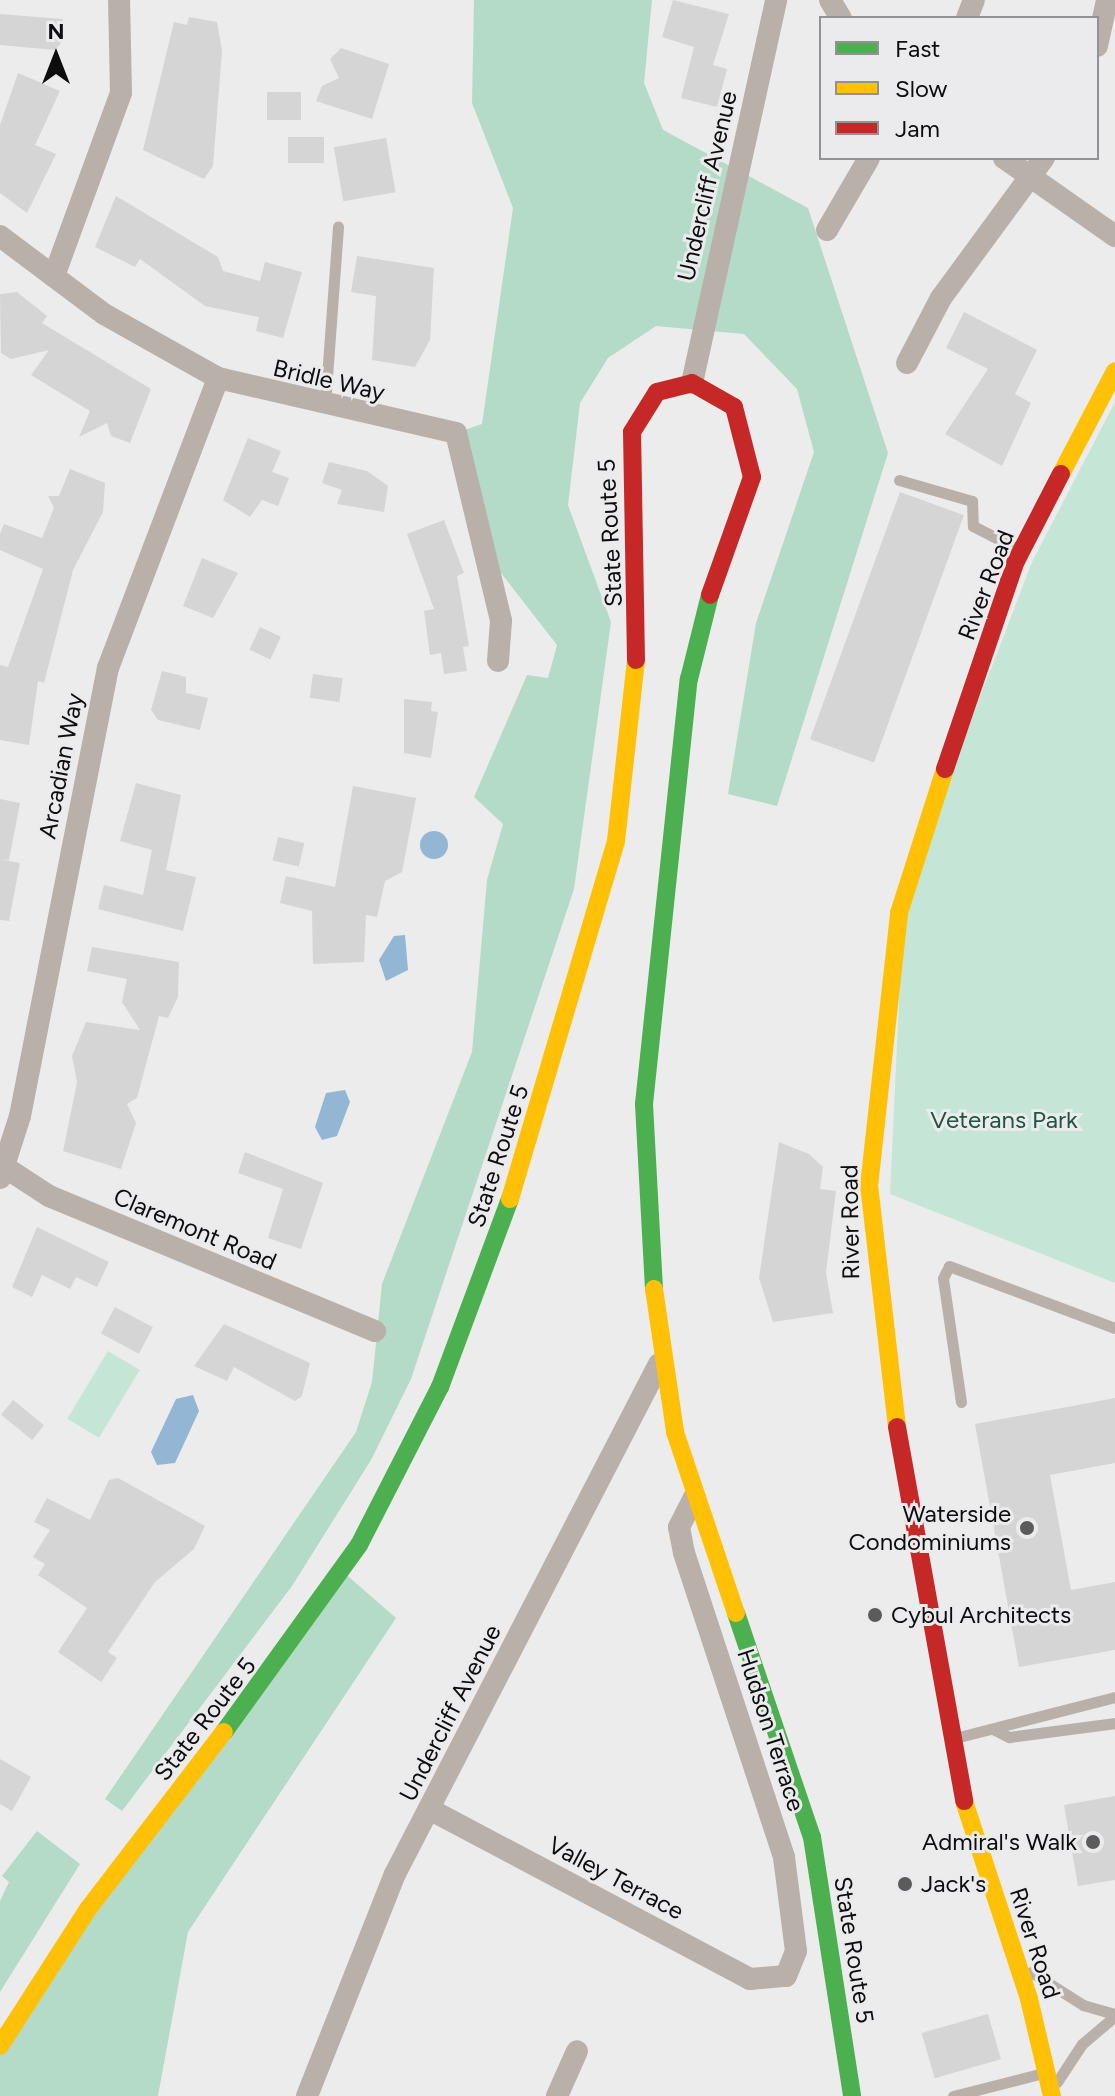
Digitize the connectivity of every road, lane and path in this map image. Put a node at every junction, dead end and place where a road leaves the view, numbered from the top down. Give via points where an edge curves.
1 (119, 0) edge
2 (776, 0) edge
3 (1107, 0) edge
4 (1099, 37) edge
5 (868, 160) edge
6 (1007, 160) edge
7 (1043, 160) edge
8 (1034, 179) junction
9 (338, 226) dead end
10 (827, 230) dead end
11 (0, 236) edge
12 (1115, 236) edge
13 (54, 276) junction
14 (907, 363) dead end
15 (1115, 371) edge
16 (218, 378) junction
17 (692, 383) junction
18 (325, 408) junction
19 (899, 480) dead end
20 (1022, 551) junction
21 (498, 661) dead end
22 (2, 1170) edge
23 (1115, 1328) edge
24 (375, 1331) dead end
25 (659, 1364) junction
26 (961, 1402) dead end
27 (694, 1497) junction
28 (1115, 1697) edge
29 (1115, 1723) edge
30 (995, 1730) junction
31 (951, 1739) junction
32 (431, 1810) junction
33 (1017, 1963) junction
34 (779, 1980) joint
35 (1115, 2015) edge
36 (0, 2046) edge
37 (577, 2051) dead end
38 (1051, 2086) edge
39 (307, 2096) edge
40 (557, 2096) edge
41 (852, 2096) edge
42 (953, 2096) edge

1 - 13 street via 121,93
2 - 17 street, Undercliff Avenue
3 - 4 street
5 - 10 street
6 - 8 street
7 - 8 street
8 - 12 street
8 - 14 street via 941,298
9 - 18 lane
11 - 13 street, Bridle Way
13 - 16 street, Bridle Way via 104,314
15 - 20 main road, River Road
16 - 18 street, Bridle Way
16 - 22 street, Arcadian Way via 108,668
17 - 25 main road, State Route 5 via 734,407 752,477 710,592 689,679 644,1104 645,1232
17 - 36 main road, State Route 5 via 657,392 632,432 640,619 616,841 509,1204 440,1387 359,1545 303,1630 88,1909
18 - 21 street, Bridle Way via 456,433 501,621
19 - 20 lane via 972,501 973,526
20 - 31 main road, River Road via 899,913 869,1186 888,1378
22 - 24 street, Claremont Road via 49,1196
23 - 26 lane via 949,1266 943,1278
25 - 27 main road, State Route 5
25 - 32 street, Undercliff Avenue
27 - 34 street, Hudson Terrace via 679,1527 684,1553 784,1857 796,1951
27 - 41 main road, State Route 5 via 804,1805
28 - 30 lane via 1005,1719
29 - 30 lane via 1009,1737
30 - 31 lane
31 - 33 main road, River Road via 961,1792
32 - 34 street, Valley Terrace via 750,1979
32 - 39 street, Undercliff Avenue via 375,1919
33 - 35 lane via 1083,2005
33 - 38 main road, River Road
35 - 38 lane via 1082,2044
37 - 40 street
38 - 42 lane

